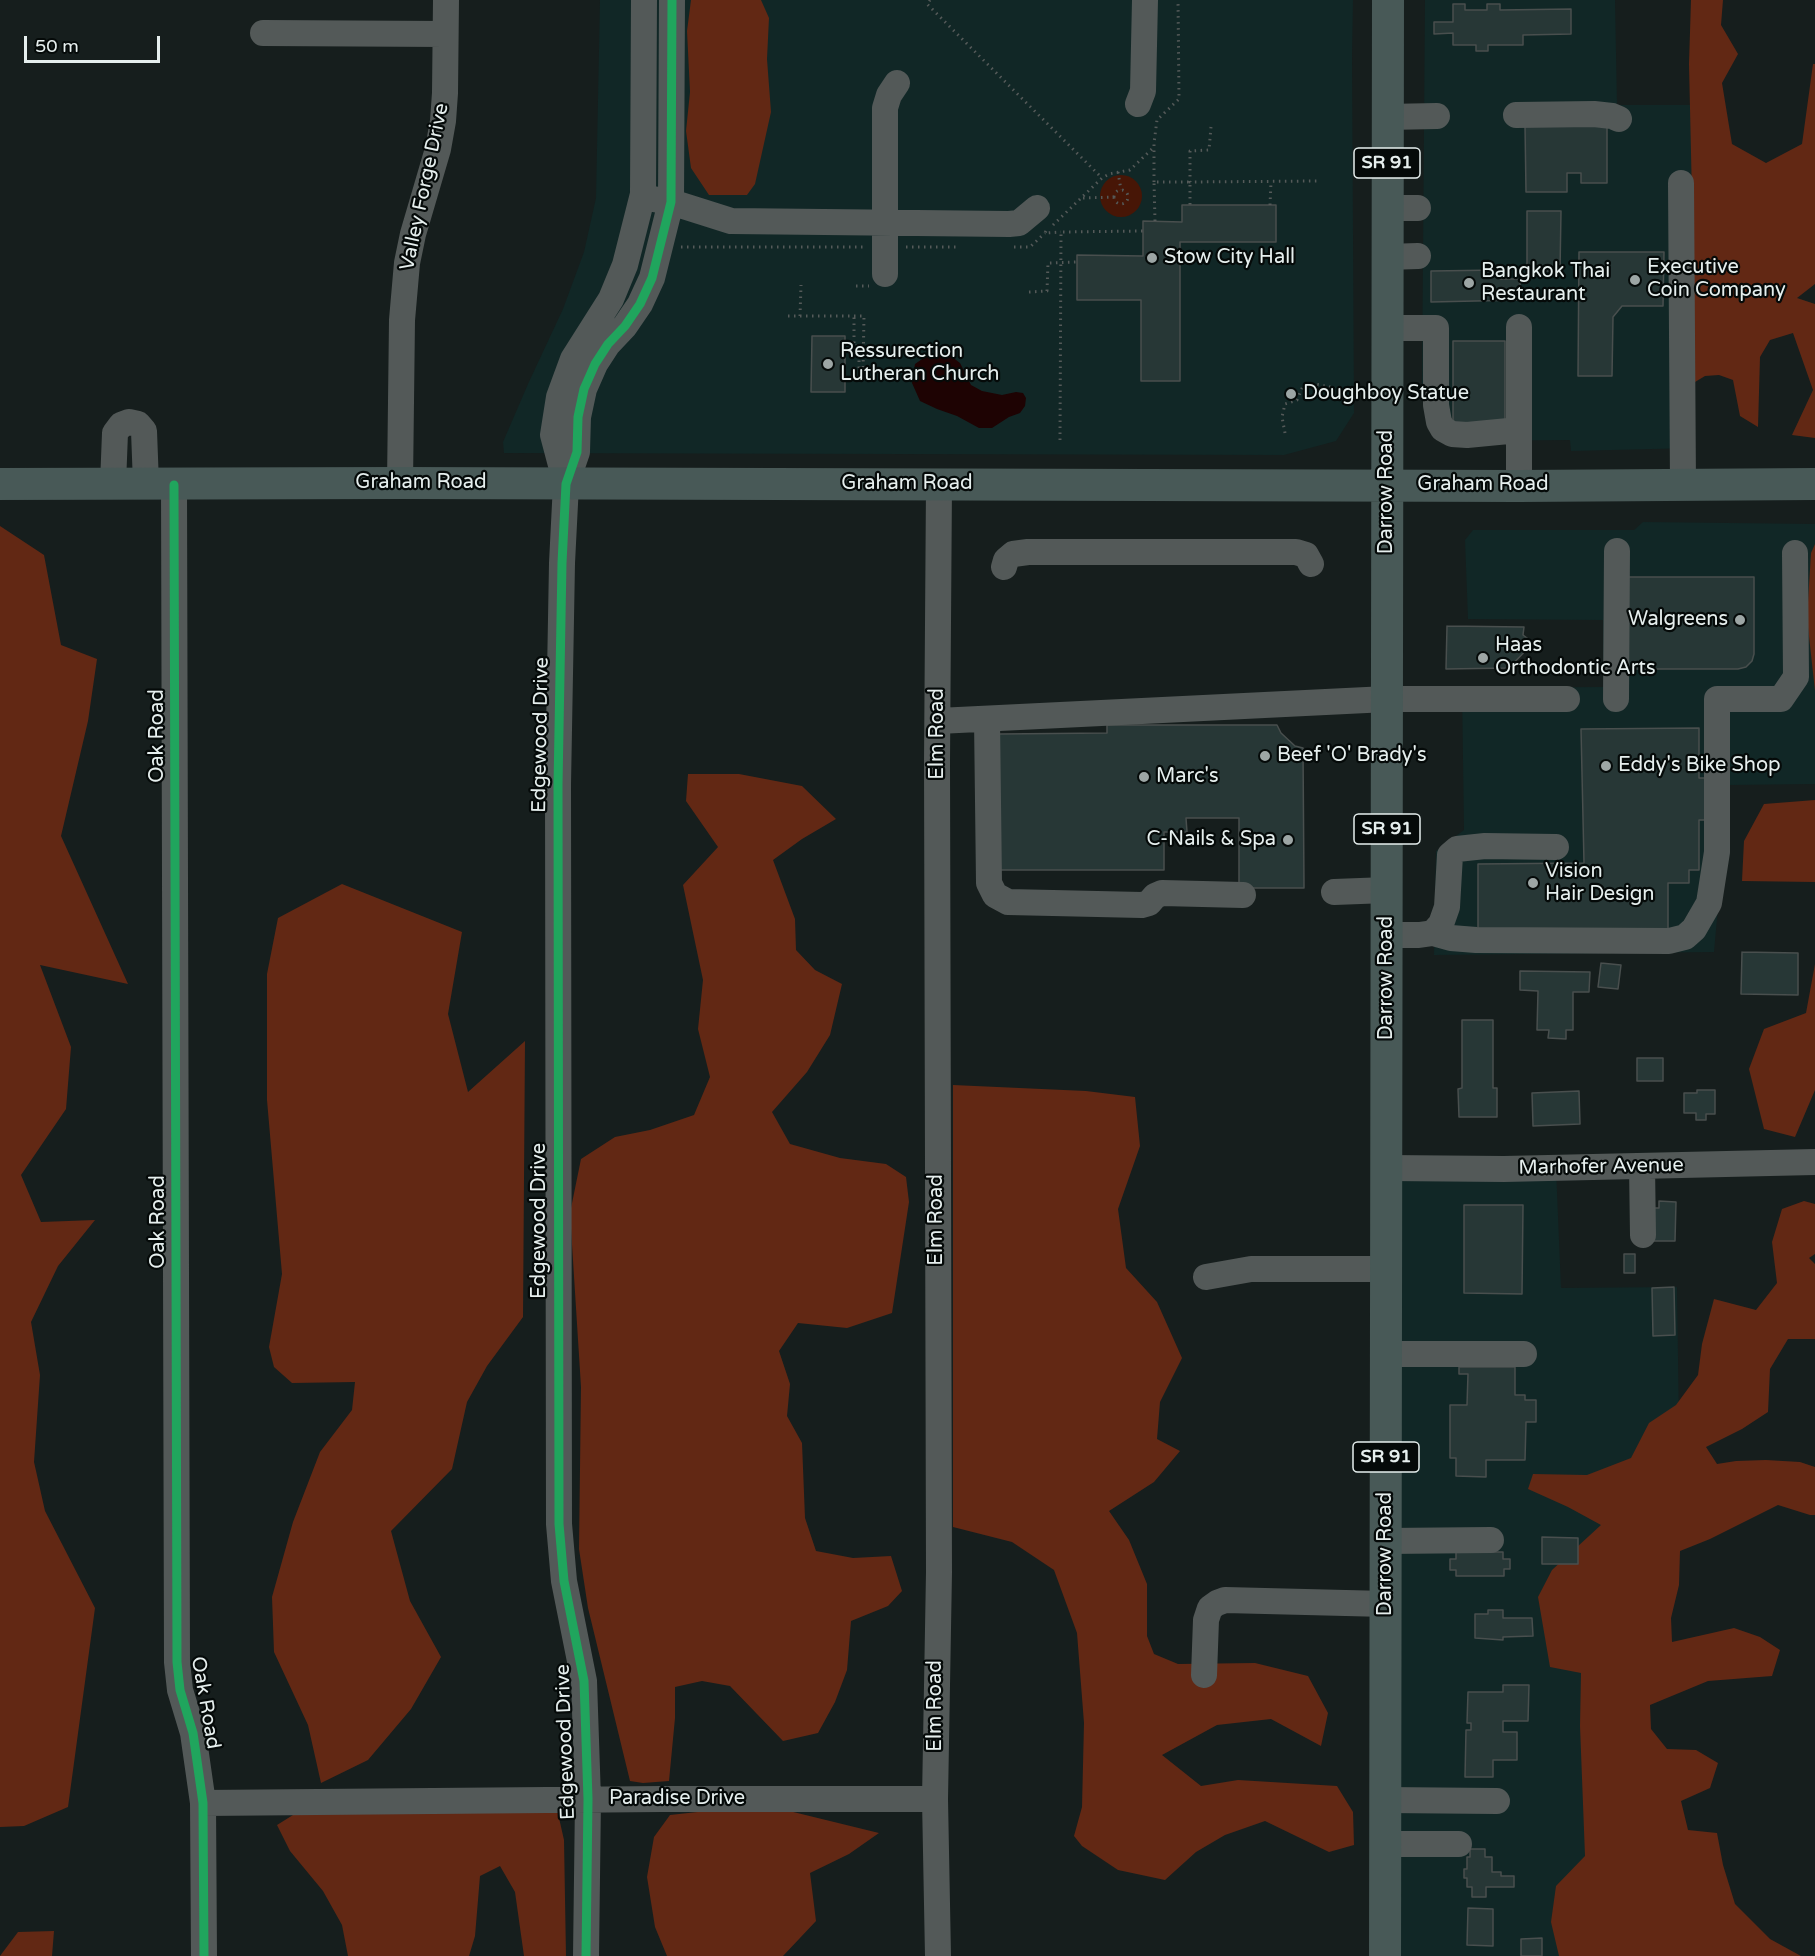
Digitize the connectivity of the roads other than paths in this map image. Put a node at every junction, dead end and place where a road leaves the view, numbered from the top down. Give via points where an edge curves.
1 (446, 0) edge
2 (644, 0) edge
3 (672, 0) edge
4 (1145, 0) edge
5 (1388, 0) edge
6 (263, 33) dead end
7 (445, 34) junction
8 (897, 83) dead end
9 (1138, 104) dead end
10 (1516, 115) dead end
11 (1437, 116) dead end
12 (1387, 117) junction
13 (1619, 119) dead end
14 (1681, 183) dead end
15 (643, 197) junction
16 (670, 202) junction
17 (1037, 208) dead end
18 (1387, 208) junction
19 (1418, 208) dead end
20 (884, 223) junction
21 (1418, 256) dead end
22 (1387, 257) junction
23 (878, 280) road end
24 (1519, 327) dead end
25 (1387, 328) junction
26 (1519, 430) junction
27 (400, 483) junction
28 (0, 484) edge
29 (113, 484) junction
30 (566, 484) junction
31 (939, 484) junction
32 (1386, 484) junction
33 (1815, 484) edge
34 (160, 485) junction
35 (1683, 485) junction
36 (1519, 486) junction
37 (1617, 551) dead end
38 (1795, 553) dead end
39 (1311, 564) dead end
40 (1004, 567) dead end
41 (1387, 699) junction
42 (1567, 699) dead end
43 (1616, 699) dead end
44 (987, 719) junction
45 (938, 721) junction
46 (1556, 847) dead end
47 (1387, 890) junction
48 (1334, 892) dead end
49 (1243, 895) dead end
50 (1433, 933) junction
51 (1387, 935) junction
52 (1815, 1162) edge
53 (1642, 1166) junction
54 (1388, 1168) junction
55 (1643, 1235) dead end
56 (1387, 1269) junction
57 (1206, 1277) dead end
58 (1387, 1354) junction
59 (1524, 1354) dead end
60 (1386, 1540) junction
61 (1491, 1540) dead end
62 (1386, 1605) junction
63 (1204, 1676) dead end
64 (588, 1799) junction
65 (935, 1799) junction
66 (1385, 1800) junction
67 (1497, 1801) dead end
68 (203, 1803) junction
69 (1385, 1844) junction
70 (1459, 1844) dead end
71 (204, 1956) edge
72 (586, 1956) edge
73 (938, 1956) edge
74 (1385, 1956) edge

1 - 7 street, Valley Forge Drive
2 - 15 street
3 - 16 street
4 - 9 street via 1143,91
5 - 12 main road, Darrow Road / SR 91
6 - 7 street
7 - 27 street, Valley Forge Drive via 446,93 438,149 407,263 402,320
8 - 20 street via 885,108
10 - 13 street via 1594,114
11 - 12 street
12 - 18 main road, Darrow Road / SR 91
14 - 35 street
15 - 16 street
15 - 30 street via 611,299 573,359 559,397 553,435
16 - 20 street via 731,221
16 - 30 street via 652,278 640,304 595,364 584,389 577,452
17 - 20 street via 1019,223 1009,224
18 - 19 street
18 - 22 main road, Darrow Road / SR 91
20 - 23 street
21 - 22 street
22 - 25 main road, Darrow Road / SR 91
24 - 26 street
25 - 26 street via 1436,328 1436,405 1443,429 1467,435
25 - 32 main road, Darrow Road / SR 91
26 - 36 street
27 - 30 main road, Graham Road
27 - 34 main road, Graham Road
28 - 29 main road, Graham Road
29 - 34 main road, Graham Road
29 - 34 street, Oak Road via 116,433 129,422 144,431
30 - 31 main road, Graham Road
30 - 64 street, Edgewood Drive via 558,785 559,1524 564,1581 584,1681
31 - 32 main road, Graham Road
31 - 45 street, Elm Road
32 - 36 main road, Graham Road
32 - 41 main road, Darrow Road / SR 91
33 - 35 main road, Graham Road
34 - 68 street, Oak Road via 176,544 177,1662
35 - 36 main road, Graham Road
37 - 43 street
38 - 50 street via 1796,677 1781,699 1717,699 1717,852 1709,903 1694,929 1669,941 1476,940
39 - 40 street via 1306,555 1296,552 1028,552 1012,554
41 - 42 street
41 - 44 street
41 - 47 main road, Darrow Road / SR 91
44 - 45 street
44 - 49 street via 989,883 995,895 1008,902 1142,905 1162,893
45 - 65 street, Elm Road via 939,1572
46 - 50 street via 1457,849 1450,855 1447,907
47 - 48 street
47 - 51 main road, Darrow Road / SR 91
50 - 51 street
51 - 54 main road, Darrow Road / SR 91
52 - 53 street, Marhofer Avenue
53 - 54 street, Marhofer Avenue
53 - 55 street
54 - 56 main road, Darrow Road / SR 91
56 - 57 street via 1251,1269
56 - 58 main road, Darrow Road / SR 91
58 - 59 street
58 - 60 main road, Darrow Road / SR 91
60 - 61 street
60 - 62 main road, Darrow Road / SR 91
62 - 63 street via 1225,1600 1217,1603 1210,1608 1206,1620
62 - 66 main road, Darrow Road / SR 91
64 - 65 street, Paradise Drive
64 - 68 street, Paradise Drive
64 - 72 street, Edgewood Drive
65 - 73 street, Elm Road
66 - 67 street
66 - 69 main road, Darrow Road / SR 91
68 - 71 street, Oak Road
69 - 70 street
69 - 74 main road, Darrow Road / SR 91

